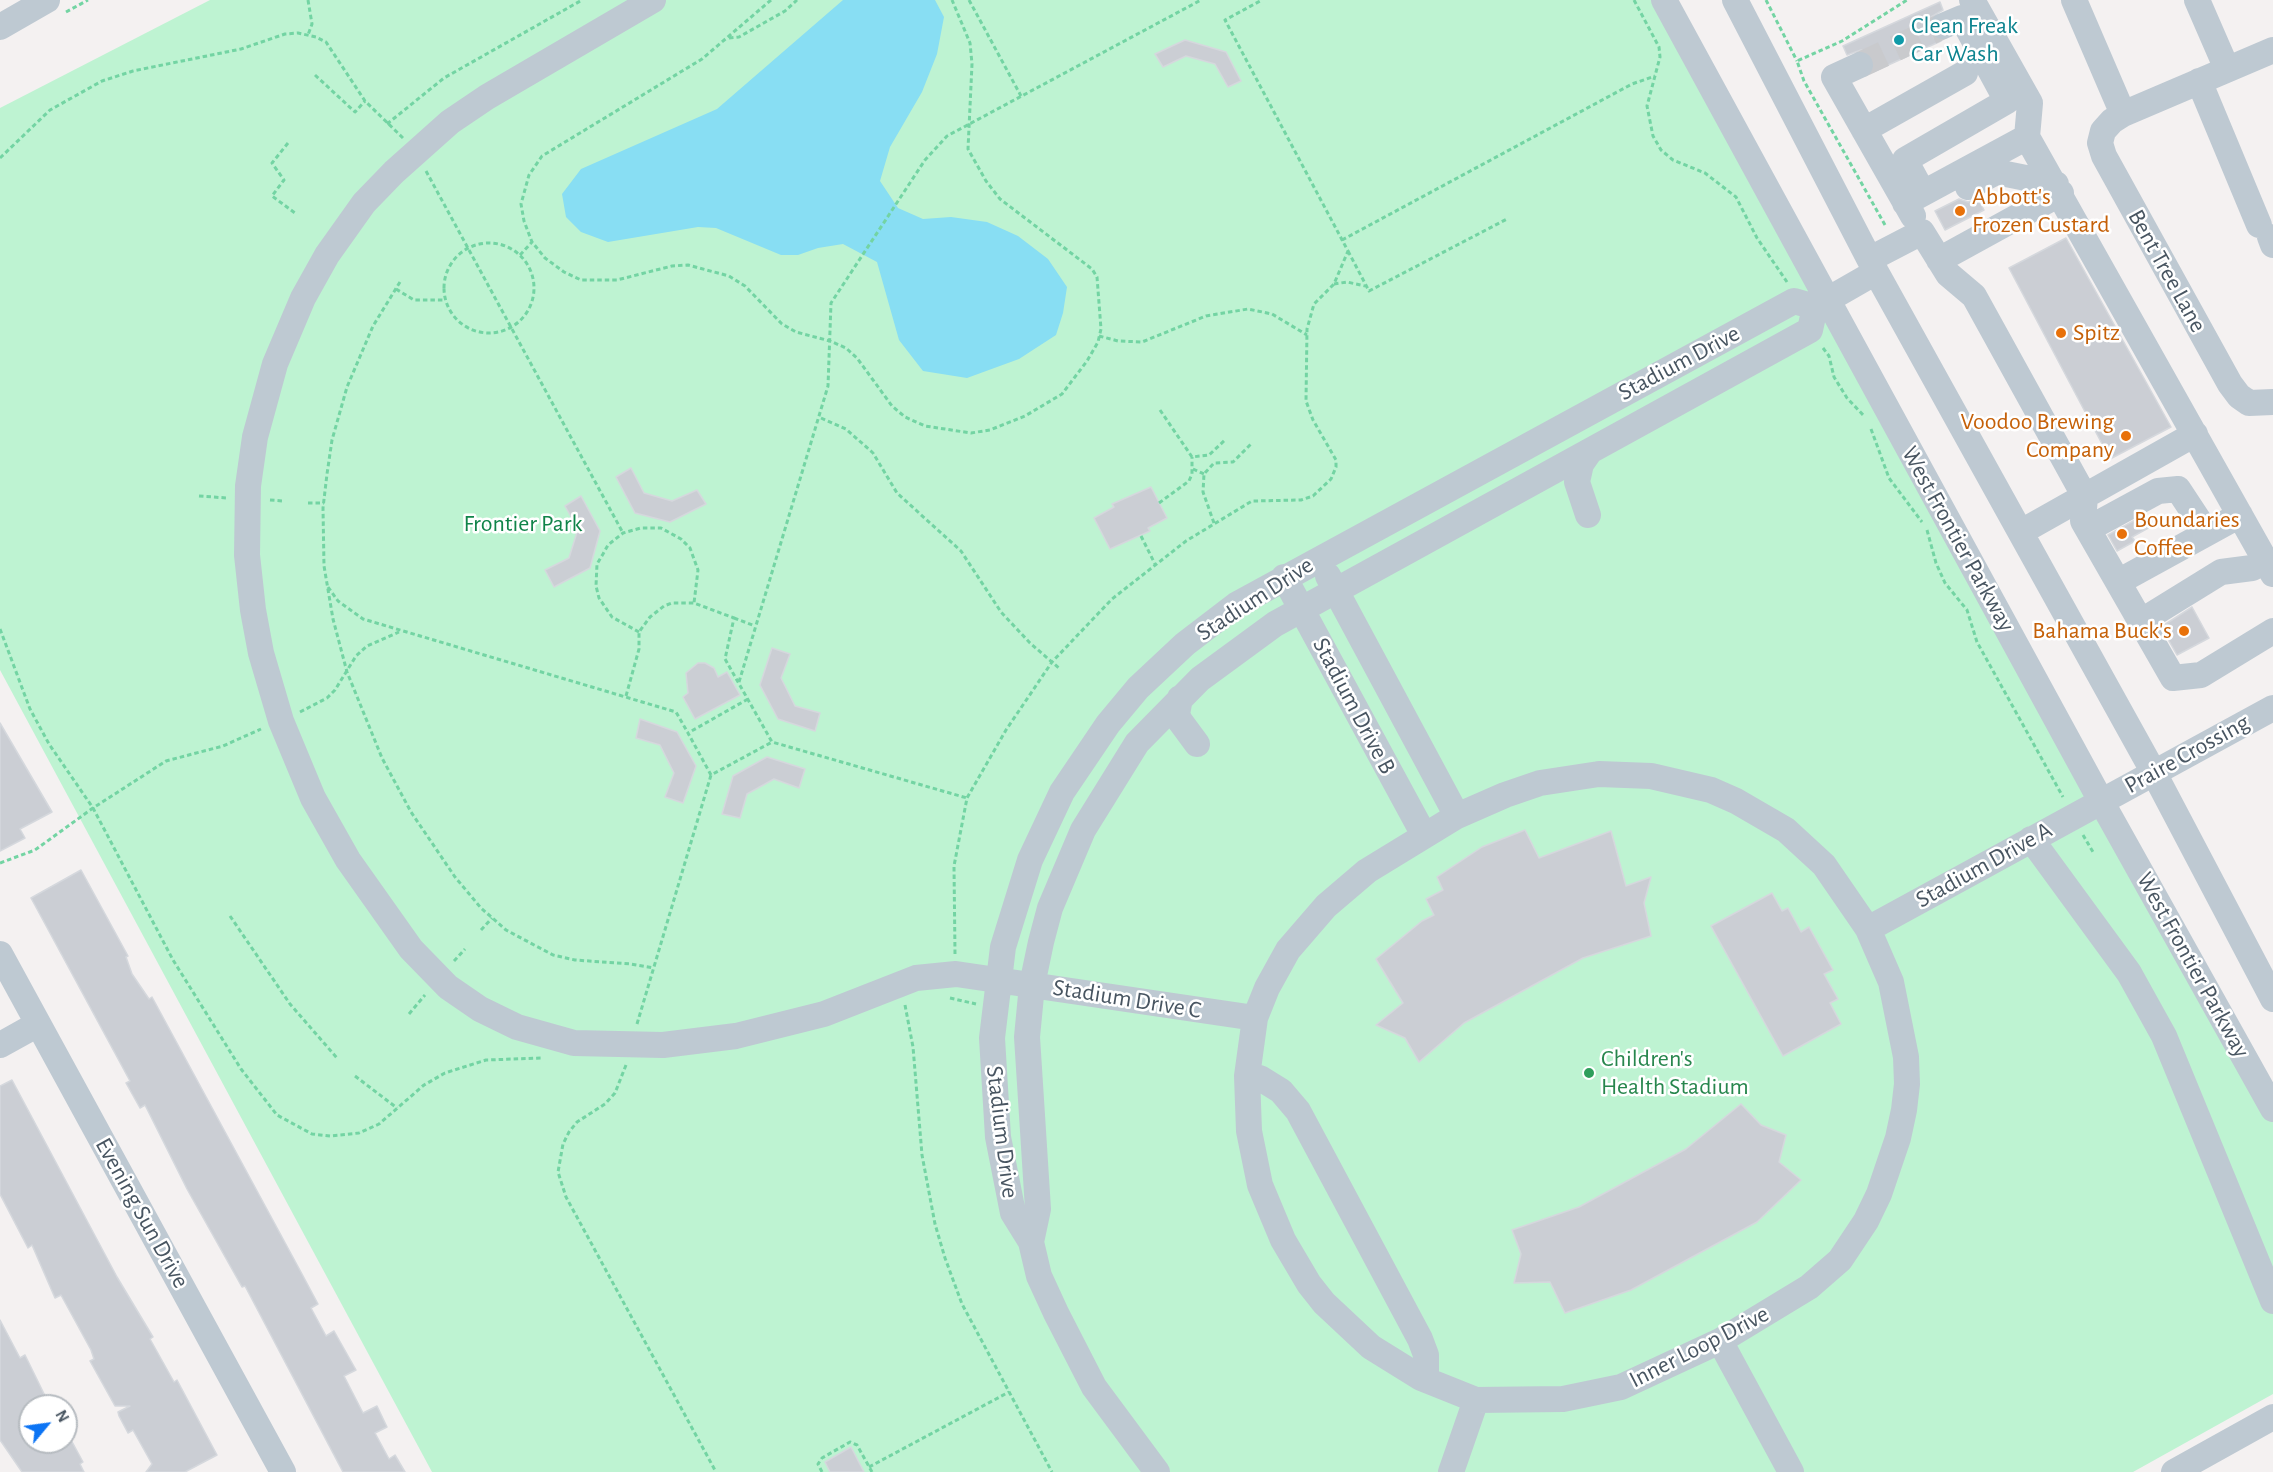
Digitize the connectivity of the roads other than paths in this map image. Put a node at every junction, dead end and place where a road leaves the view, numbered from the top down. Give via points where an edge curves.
1 (47, 0) edge
2 (653, 0) edge
3 (1664, 0) edge
4 (1735, 0) edge
5 (1972, 0) edge
6 (2074, 0) edge
7 (2197, 0) edge
8 (1943, 26) tunnel mouth
9 (0, 27) edge
10 (2273, 50) edge
11 (1860, 65) tunnel mouth
12 (2227, 69) junction
13 (1965, 73) dead end
14 (2199, 81) junction
15 (2123, 114) junction
16 (1864, 130) junction
17 (2027, 137) junction
18 (2058, 188) junction
19 (1916, 211) junction
20 (2267, 236) edge
21 (1939, 260) junction
22 (1873, 266) junction
23 (1812, 309) junction
24 (2261, 402) edge
25 (2195, 434) junction
26 (1590, 451) junction
27 (2085, 497) junction
28 (1588, 514) dead end
29 (2240, 515) junction
30 (2088, 529) junction
31 (2020, 532) junction
32 (2207, 534) junction
33 (1319, 558) junction
34 (2269, 567) edge
35 (1284, 577) junction
36 (2118, 582) junction
37 (1336, 590) junction
38 (1302, 609) junction
39 (2140, 622) junction
40 (2273, 631) edge
41 (1180, 698) junction
42 (2273, 708) edge
43 (1197, 744) dead end
44 (2154, 773) junction
45 (2101, 801) junction
46 (1457, 816) junction
47 (1424, 835) junction
48 (2031, 839) junction
49 (1868, 929) junction
50 (0, 954) edge
51 (999, 980) junction
52 (1032, 985) junction
53 (2273, 999) edge
54 (1255, 1018) junction
55 (38, 1024) junction
56 (0, 1045) edge
57 (1247, 1076) junction
58 (2273, 1109) edge
59 (1031, 1242) junction
60 (2273, 1301) edge
61 (1720, 1341) junction
62 (1426, 1380) junction
63 (1476, 1400) junction
64 (2273, 1417) edge
65 (283, 1472) edge
66 (1157, 1472) edge
67 (1451, 1472) edge
68 (1791, 1472) edge
69 (2174, 1472) edge

1 - 9 street
2 - 51 street, Stadium Drive C via 515,79 450,122 364,203 308,288 267,388 255,437 248,493 247,555 253,610 281,721 337,842 397,932 448,987 517,1027 574,1042 683,1043 793,1023 916,978 956,974
3 - 23 street, West Frontier Parkway
4 - 22 street
5 - 17 street via 2030,103
6 - 15 street
7 - 12 street
8 - 19 street via 1962,18 2007,101 1905,160
10 - 12 street
11 - 16 street via 1834,77
12 - 14 street
13 - 16 street
14 - 15 street
14 - 20 street
15 - 24 street, Bent Tree Lane via 2103,131 2100,143 2104,156 2230,384 2239,396
16 - 19 street
17 - 18 street
17 - 19 street
18 - 19 street via 1996,172
18 - 21 street
18 - 25 street
19 - 21 street
19 - 22 street, Stadium Drive
21 - 27 street via 1948,274 1974,296
22 - 23 street, Stadium Drive
22 - 31 street
23 - 26 street, Stadium Drive
23 - 33 street, Stadium Drive
23 - 45 street, West Frontier Parkway
25 - 27 street
25 - 29 street
26 - 28 street via 1581,464 1577,482
26 - 37 street, Stadium Drive
27 - 30 street via 2083,521
27 - 31 street
29 - 32 street
29 - 34 street
30 - 32 street via 2158,490 2178,489
30 - 36 street
31 - 44 street
32 - 36 street
33 - 35 street, Stadium Drive
33 - 37 street, Stadium Drive B
34 - 39 street via 2221,572
35 - 38 street, Stadium Drive B
35 - 51 street, Stadium Drive via 1220,616 1171,656 1123,706 1089,750 1062,792 1030,860 1008,928
36 - 39 street
37 - 38 street, Stadium Drive
37 - 46 street, Stadium Drive B
38 - 41 street, Stadium Drive via 1224,660
38 - 47 street, Stadium Drive B
39 - 40 street via 2173,678 2201,675
41 - 43 street via 1177,714
41 - 52 street, Stadium Drive via 1137,743 1083,830 1050,908
42 - 44 street, Praire Crossing
44 - 45 street, Praire Crossing
44 - 53 street
45 - 48 street, Stadium Drive A
45 - 58 street, West Frontier Parkway
46 - 47 street, Inner Loop Drive
46 - 49 street, Inner Loop Drive via 1540,783 1599,774 1651,776 1711,790 1760,814 1807,848 1841,886
47 - 54 street, Inner Loop Drive via 1367,871 1326,906 1288,950
48 - 49 street, Stadium Drive A
48 - 60 street via 2129,974 2164,1036
49 - 61 street, Inner Loop Drive via 1891,982 1907,1077 1898,1138 1879,1194 1846,1251 1825,1274
50 - 55 street, Evening Sun Drive
51 - 52 street, Stadium Drive C
51 - 59 street, Stadium Drive via 992,1038 997,1129 1013,1214
52 - 54 street, Stadium Drive C
52 - 59 street, Stadium Drive via 1027,1037 1038,1209
54 - 57 street, Inner Loop Drive
55 - 56 street
55 - 65 street, Evening Sun Drive
57 - 62 street via 1260,1078 1281,1091 1298,1111 1420,1339 1426,1355
57 - 62 street, Inner Loop Drive via 1249,1131 1260,1185 1283,1240 1305,1276 1345,1325 1371,1347
59 - 66 street, Stadium Drive via 1039,1276 1078,1357 1113,1415
61 - 63 street, Inner Loop Drive via 1613,1389 1563,1399
61 - 68 street
62 - 63 street, Inner Loop Drive
63 - 67 street
64 - 69 street

